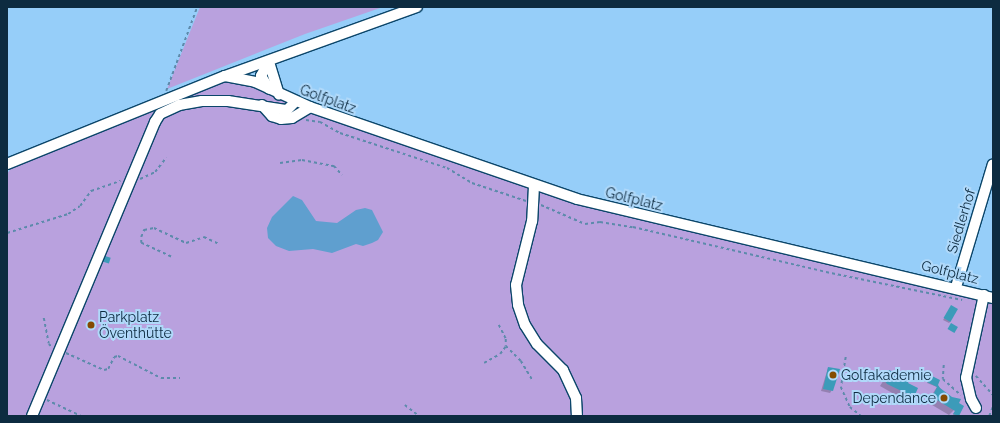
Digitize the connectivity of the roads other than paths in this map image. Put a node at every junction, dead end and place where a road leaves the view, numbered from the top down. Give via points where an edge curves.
1 (417, 7) edge
2 (269, 62) junction
3 (225, 76) junction
4 (270, 89) junction
5 (279, 94) junction
6 (295, 102) junction
7 (262, 105) junction
8 (310, 107) junction
9 (7, 164) edge
10 (993, 164) edge
11 (534, 186) junction
12 (956, 287) junction
13 (989, 296) edge
14 (973, 404) road end
15 (32, 416) edge
16 (577, 416) edge

1 - 2 street
2 - 3 street
2 - 4 street via 261,76
2 - 5 street
3 - 4 street, Golfplatz via 244,79
3 - 9 street
4 - 5 street, Golfplatz
5 - 6 street, Golfplatz
6 - 7 street via 287,110
6 - 8 street, Golfplatz
7 - 8 street via 272,116 281,119 292,118
7 - 15 street via 228,100 202,101 166,110 155,122
8 - 11 street, Golfplatz
10 - 12 street, Siedlerhof
11 - 12 street, Golfplatz via 627,213
11 - 16 street via 532,221 516,284 518,304 525,325 537,344 563,370 576,398
12 - 13 street, Golfplatz
13 - 14 street via 967,371 967,387

